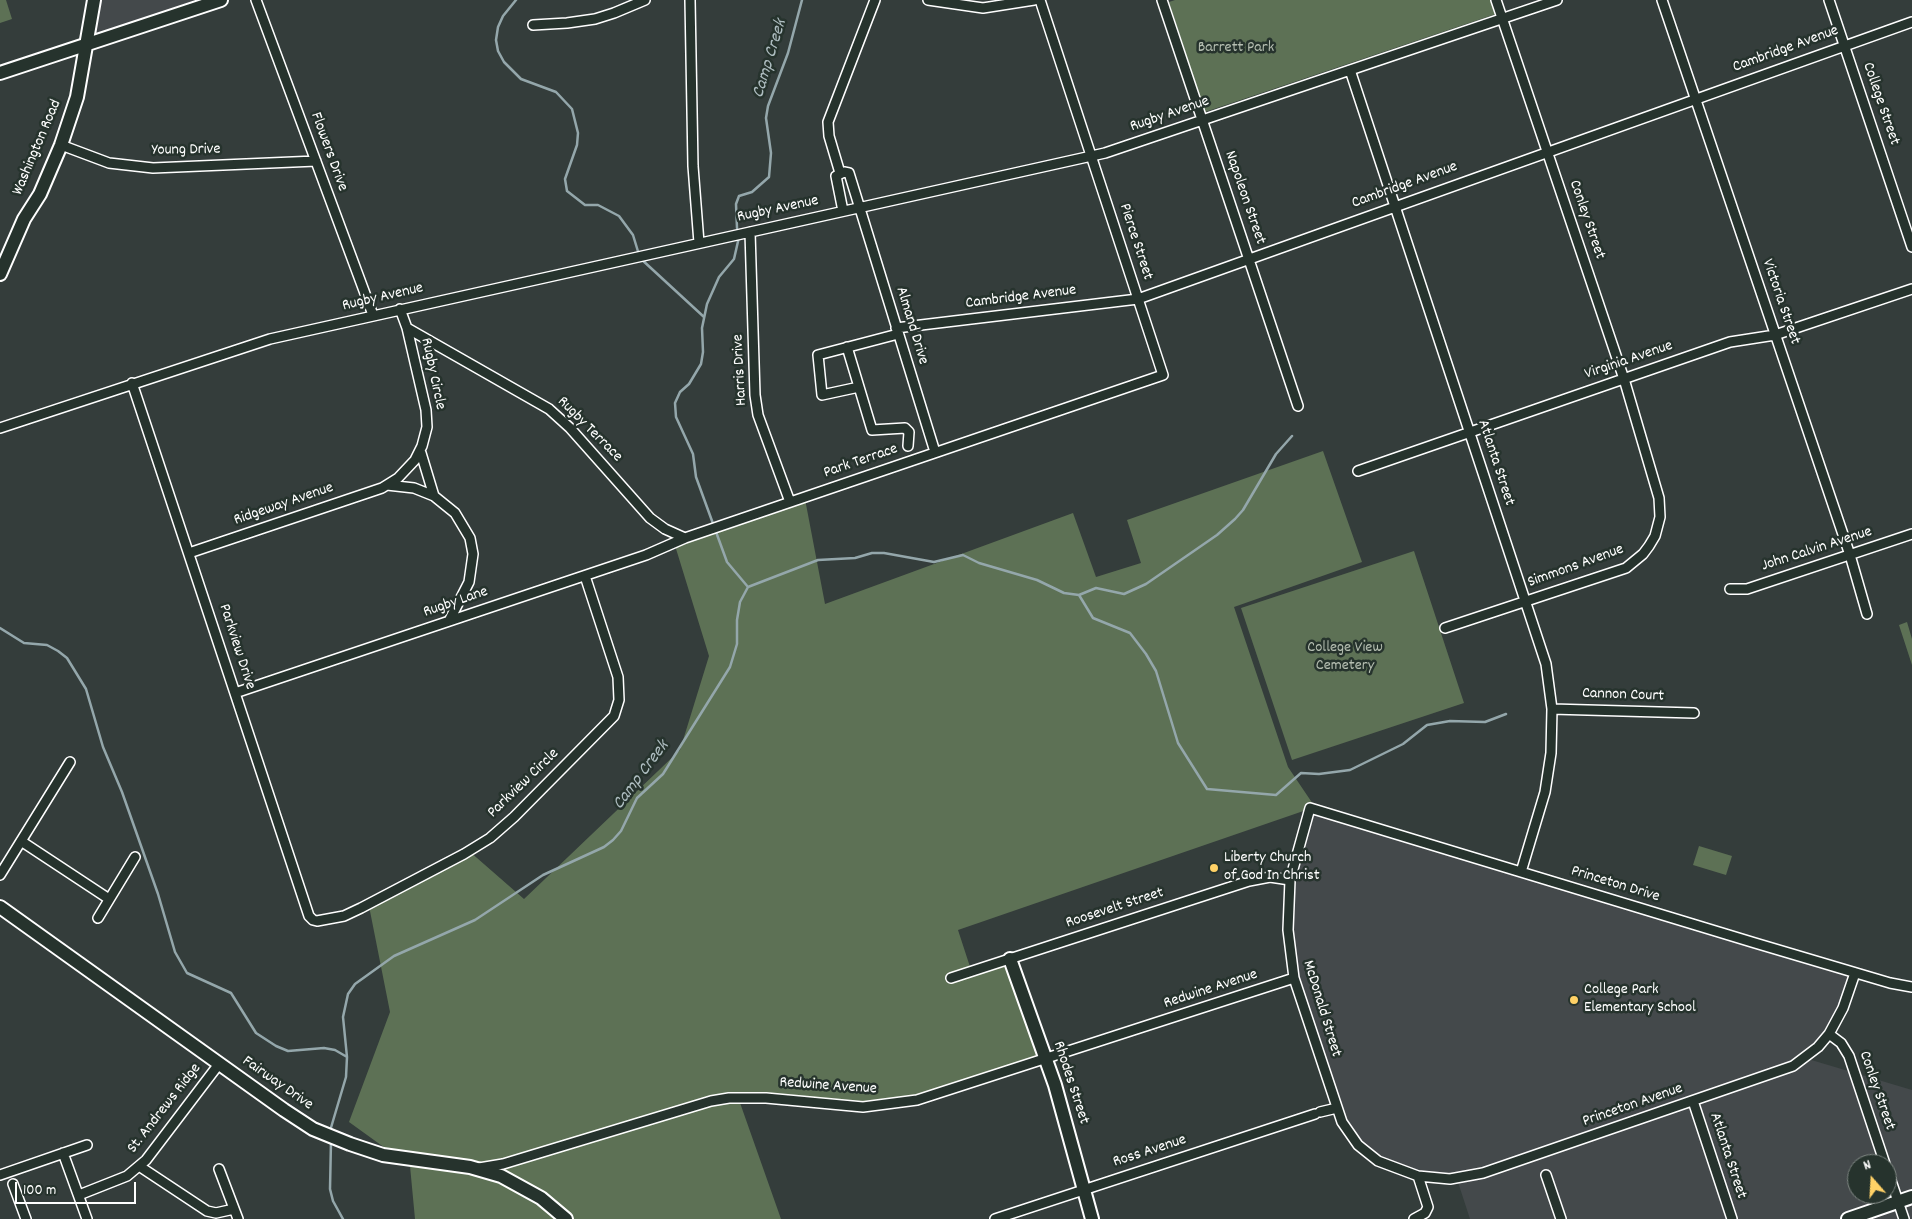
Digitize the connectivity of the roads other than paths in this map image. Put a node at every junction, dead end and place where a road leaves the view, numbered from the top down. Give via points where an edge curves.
1 (94, 0) edge
2 (221, 0) edge
3 (256, 0) edge
4 (645, 0) edge
5 (690, 0) edge
6 (875, 0) edge
7 (928, 0) edge
8 (1034, 0) edge
9 (1040, 0) edge
10 (1162, 0) edge
11 (1496, 0) edge
12 (1557, 0) edge
13 (1662, 0) edge
14 (1829, 0) edge
15 (1503, 18) junction
16 (1912, 22) edge
17 (533, 25) dead end
18 (86, 44) junction
19 (1844, 46) junction
20 (1350, 70) junction
21 (0, 73) edge
22 (1695, 99) junction
23 (1202, 120) junction
24 (61, 145) junction
25 (1548, 152) junction
26 (1092, 156) junction
27 (316, 162) junction
28 (840, 173) junction
29 (1394, 206) junction
30 (858, 208) junction
31 (843, 211) junction
32 (750, 232) junction
33 (699, 243) junction
34 (1912, 247) edge
35 (1249, 258) junction
36 (0, 274) edge
37 (1912, 289) edge
38 (1138, 299) junction
39 (400, 309) junction
40 (373, 315) junction
41 (407, 328) junction
42 (897, 331) junction
43 (1775, 334) junction
44 (848, 347) junction
45 (1624, 379) junction
46 (132, 383) junction
47 (859, 387) junction
48 (1298, 406) dead end
49 (1046, 415) joint
50 (0, 428) edge
51 (1469, 432) junction
52 (908, 446) dead end
53 (1645, 450) joint
54 (935, 452) junction
55 (421, 453) junction
56 (1358, 471) dead end
57 (387, 485) junction
58 (434, 496) junction
59 (790, 502) junction
60 (1912, 534) edge
61 (685, 538) junction
62 (189, 553) junction
63 (1850, 555) junction
64 (585, 576) junction
65 (1730, 589) dead end
66 (1526, 602) junction
67 (1867, 614) dead end
68 (448, 621) junction
69 (1444, 628) dead end
70 (235, 693) junction
71 (1552, 709) junction
72 (1694, 713) dead end
73 (70, 762) dead end
74 (1310, 808) joint
75 (21, 841) junction
76 (135, 857) dead end
77 (1521, 872) junction
78 (0, 875) edge
79 (1290, 880) junction
80 (109, 899) junction
81 (0, 907) edge
82 (98, 918) dead end
83 (313, 920) joint
84 (1010, 959) junction
85 (1855, 973) junction
86 (951, 978) dead end
87 (1294, 978) junction
88 (1912, 987) edge
89 (1829, 1034) junction
90 (1046, 1059) junction
91 (219, 1064) junction
92 (1693, 1102) junction
93 (1337, 1108) junction
94 (87, 1145) dead end
95 (63, 1153) junction
96 (1882, 1154) edge
97 (139, 1166) junction
98 (470, 1167) junction
99 (219, 1169) dead end
100 (0, 1174) edge
101 (1546, 1175) dead end
102 (1418, 1176) junction
103 (13, 1184) dead end
104 (1084, 1189) junction
105 (79, 1195) junction
106 (1912, 1197) edge
107 (1897, 1199) edge
108 (1898, 1202) junction
109 (234, 1210) junction
110 (25, 1219) edge
111 (87, 1219) edge
112 (238, 1219) edge
113 (566, 1219) edge
114 (995, 1219) edge
115 (1092, 1219) edge
116 (1414, 1219) edge
117 (1561, 1219) edge
118 (1732, 1219) edge
119 (1848, 1219) edge
120 (1904, 1219) edge

1 - 18 street, Washington Road
2 - 18 street
3 - 27 street, Flowers Drive
4 - 17 street via 595,18
5 - 33 street via 693,166
6 - 28 street via 828,122
7 - 8 street via 983,8
9 - 26 street, Pierce Street
10 - 23 street, Napoleon Street
11 - 15 street, Conley Street
12 - 15 street, Rugby Avenue
13 - 22 street, Victoria Street
14 - 19 street, College Street
15 - 20 street, Rugby Avenue
15 - 25 street, Conley Street
16 - 19 street, Cambridge Avenue
18 - 21 street
18 - 24 street, Washington Road via 77,97
19 - 22 street, Cambridge Avenue
19 - 34 street, College Street
20 - 23 street, Rugby Avenue
20 - 29 street, Atlanta Street
22 - 25 street, Cambridge Avenue
22 - 43 street, Victoria Street
23 - 26 street, Rugby Avenue
23 - 35 street, Napoleon Street
24 - 27 street, Young Drive via 110,163 153,168
24 - 36 street, Washington Road
25 - 29 street, Cambridge Avenue
25 - 45 street, Conley Street
26 - 30 street, Rugby Avenue
26 - 38 street, Pierce Street
27 - 40 street, Flowers Drive
28 - 30 street, Almand Drive via 849,173
28 - 31 street via 836,176
29 - 35 street, Cambridge Avenue
29 - 51 street, Atlanta Street
30 - 31 street, Rugby Avenue
30 - 42 street, Almand Drive
31 - 32 street, Rugby Avenue
32 - 33 street, Rugby Avenue
32 - 59 street, Harris Drive via 757,408
33 - 39 street, Rugby Avenue
35 - 38 street, Cambridge Avenue
35 - 48 street, Napoleon Street
37 - 43 street, Virginia Avenue
38 - 42 street, Cambridge Avenue
38 - 49 street, Pierce Street via 1163,375
39 - 40 street, Rugby Avenue
39 - 41 street, Rugby Circle
40 - 46 street, Rugby Avenue via 270,338
41 - 55 street, Rugby Circle via 426,410
41 - 61 street, Rugby Terrace via 549,409 650,518
42 - 44 street, Cambridge Avenue
42 - 54 street, Almand Drive
43 - 45 street, Virginia Avenue via 1730,342
43 - 63 street, Victoria Street
44 - 47 street
44 - 47 street, Cambridge Avenue via 818,354 822,395
45 - 51 street, Virginia Avenue
45 - 53 street, Conley Street
46 - 50 street, Rugby Avenue
46 - 62 street, Parkview Drive
47 - 52 street via 872,430 905,428 909,432
49 - 54 street, Park Terrace
51 - 56 street, Virginia Avenue
51 - 66 street, Atlanta Street
53 - 66 street, Simmons Avenue via 1659,498 1660,517 1655,536 1643,554 1626,568
54 - 59 street, Park Terrace
55 - 57 street via 408,469
55 - 58 street
57 - 58 street via 414,488
57 - 62 street, Ridgeway Avenue
58 - 68 street via 464,525 473,554 469,582
59 - 61 street, Park Terrace
60 - 63 street, John Calvin Avenue
61 - 64 street, Rugby Lane
62 - 70 street, Parkview Drive
63 - 65 street, John Calvin Avenue via 1747,589
63 - 67 street, Victoria Street
64 - 68 street, Rugby Lane
64 - 83 street, Parkview Circle via 618,677 619,700 614,716 490,838 344,916
66 - 69 street, Simmons Avenue
66 - 71 street, Atlanta Street via 1546,664
68 - 70 street, Rugby Lane
70 - 83 street, Parkview Drive
71 - 72 street, Cannon Court
71 - 77 street, Atlanta Street via 1547,782
73 - 75 street
74 - 77 street, Princeton Drive
74 - 79 street, McDonald Street
75 - 78 street
75 - 80 street
76 - 80 street
77 - 85 street, Princeton Drive
79 - 84 street, Roosevelt Street via 1270,877 1249,881
79 - 87 street, McDonald Street via 1288,930
80 - 82 street
81 - 91 street, Fairway Drive
84 - 86 street, Roosevelt Street
84 - 90 street, Rhodes Street
85 - 88 street, Princeton Drive
85 - 89 street, Princeton Avenue via 1843,1008
87 - 90 street, Redwine Avenue
87 - 93 street, McDonald Street
89 - 92 street, Princeton Avenue via 1793,1066
89 - 96 street, Conley Street via 1841,1043 1849,1056
90 - 98 street, Redwine Avenue via 938,1095 880,1106 846,1107 748,1097 712,1101 503,1164
90 - 104 street, Rhodes Street
91 - 97 street, St. Andrews Ridge
91 - 98 street, Fairway Drive via 300,1121 329,1136 383,1155
92 - 102 street, Princeton Avenue via 1483,1173 1450,1178
92 - 118 street, Atlanta Street
93 - 102 street, McDonald Street via 1349,1134 1367,1154 1390,1168
93 - 104 street, Ross Avenue
94 - 95 street
95 - 100 street
95 - 105 street
97 - 105 street, St. Andrews Ridge via 127,1176
97 - 109 street via 207,1211
98 - 113 street, Fairway Drive via 515,1182
99 - 109 street
101 - 117 street
102 - 116 street via 1428,1207 1425,1213
103 - 110 street
104 - 114 street, Ross Avenue
104 - 115 street, Rhodes Street
105 - 111 street
106 - 108 street
107 - 108 street
108 - 119 street
108 - 120 street
109 - 112 street

